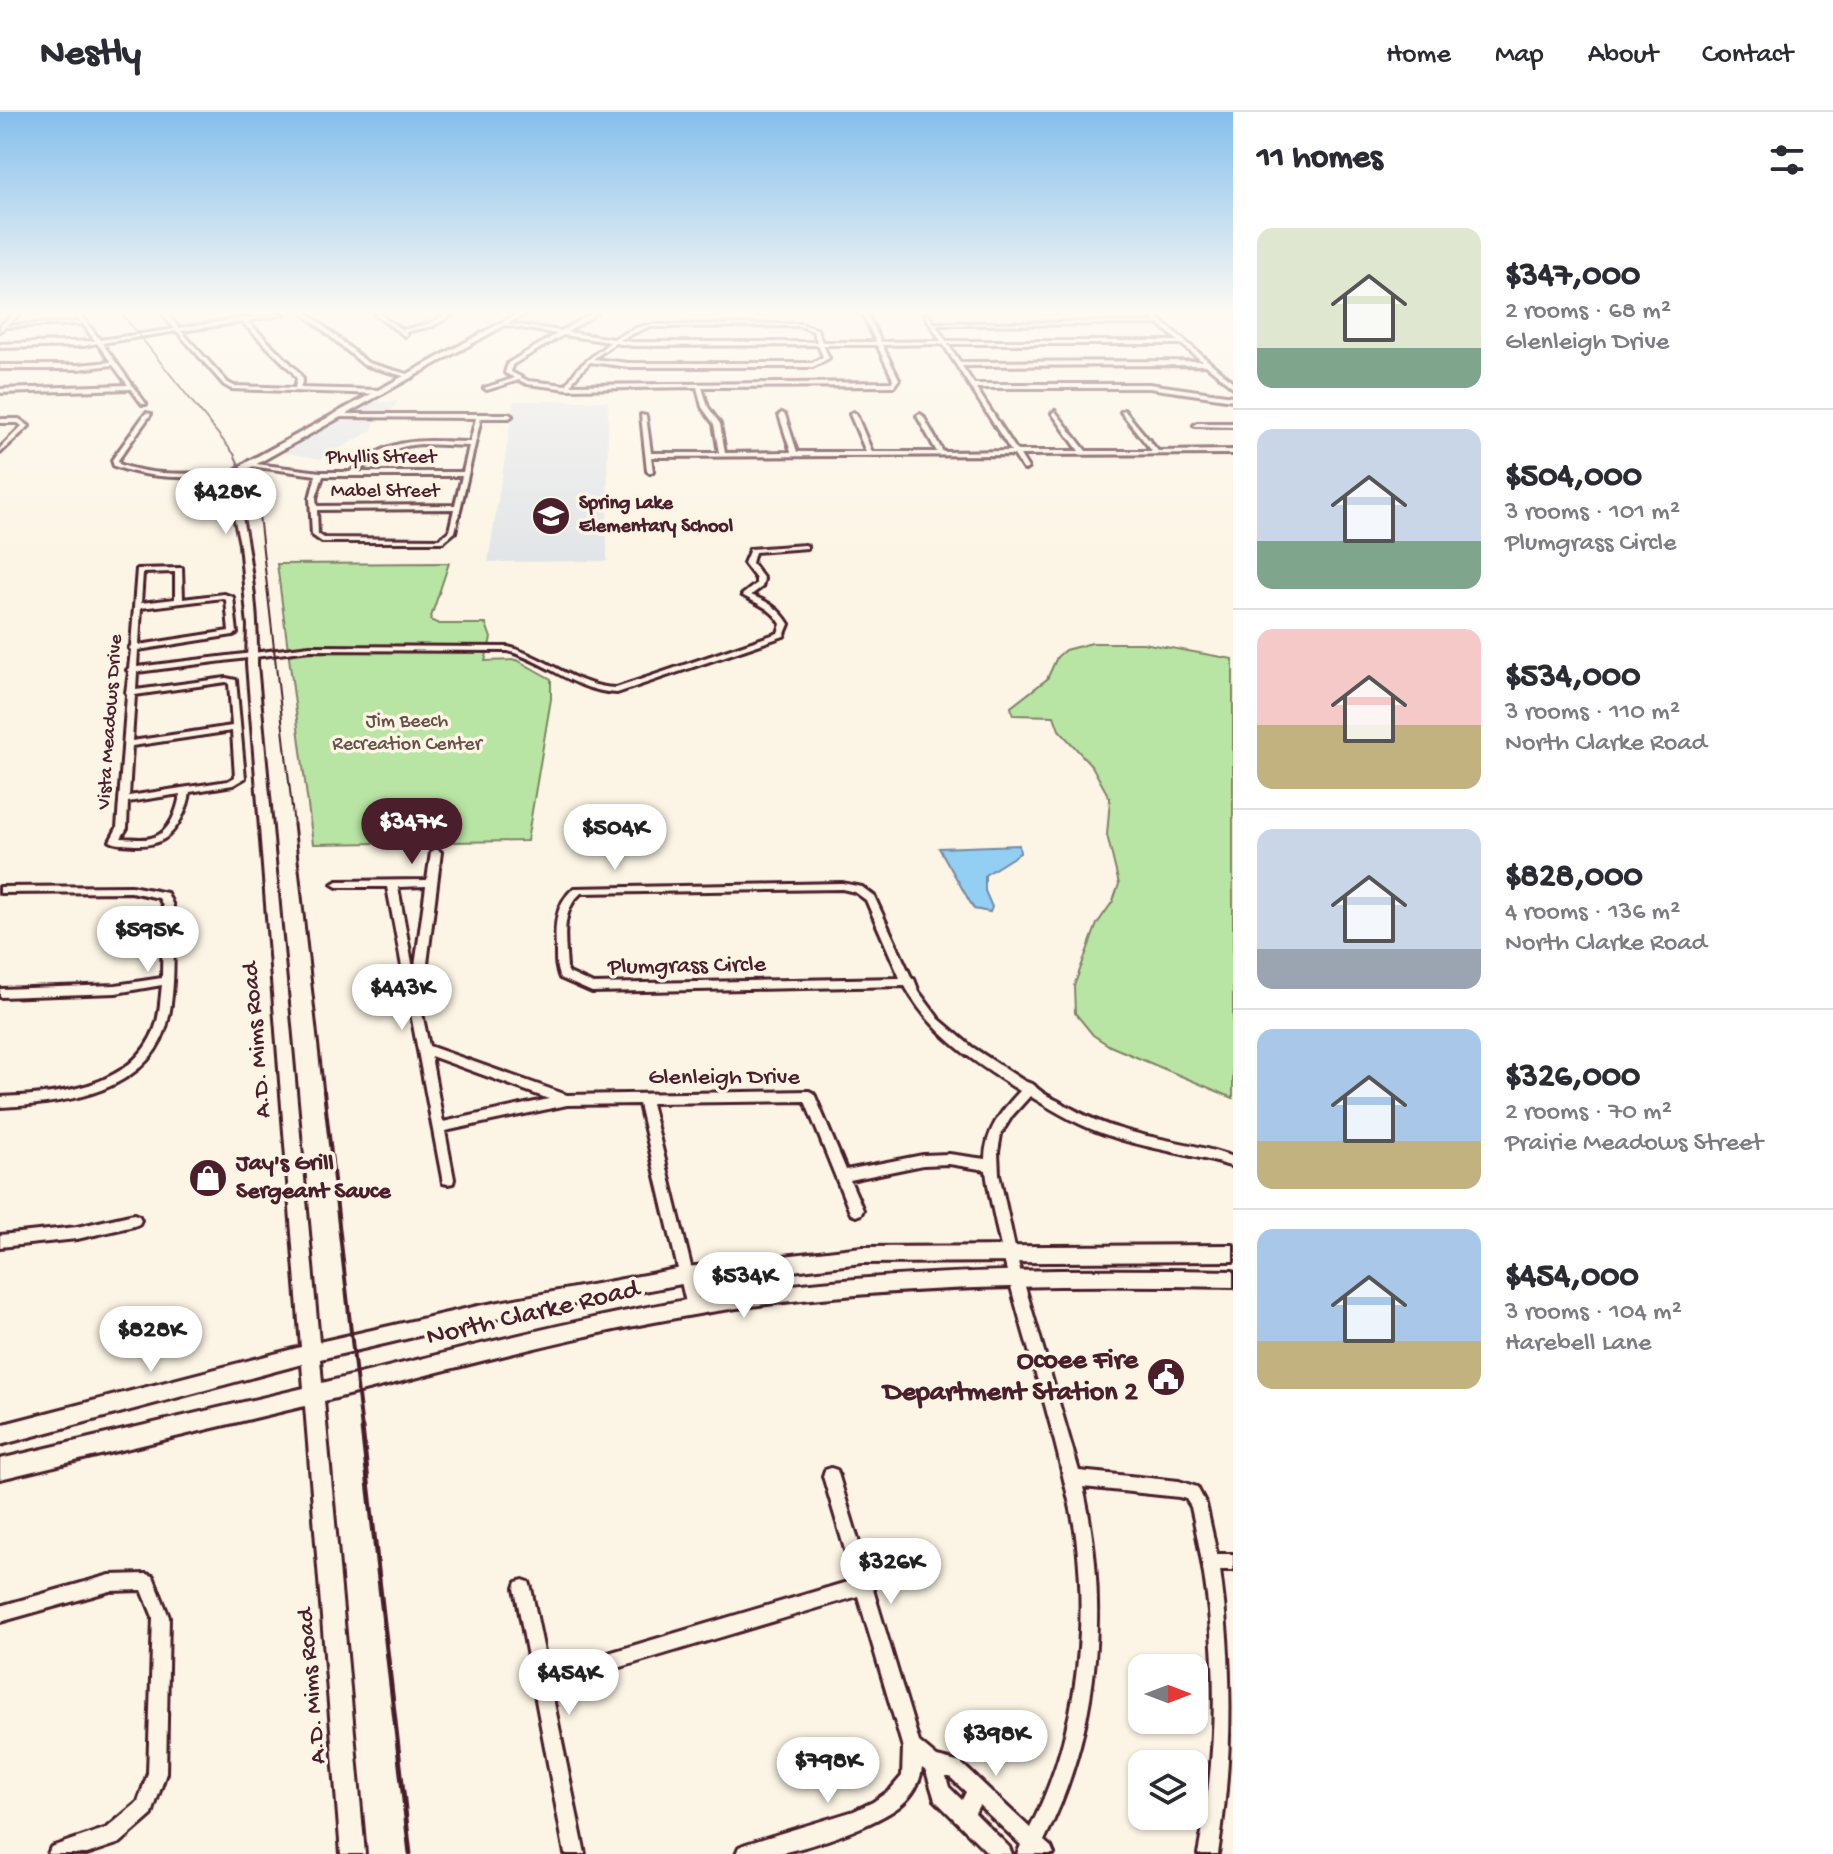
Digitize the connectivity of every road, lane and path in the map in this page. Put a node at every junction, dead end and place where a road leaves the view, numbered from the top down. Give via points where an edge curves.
1 (138, 395) edge
2 (376, 395) edge
3 (702, 395) edge
4 (979, 395) edge
5 (144, 403) dead end
6 (1124, 412) dead end
7 (1055, 413) dead end
8 (148, 414) dead end
9 (853, 414) dead end
10 (782, 415) dead end
11 (337, 416) junction
12 (479, 416) junction
13 (509, 416) dead end
14 (643, 416) dead end
15 (920, 416) dead end
16 (0, 421) edge
17 (1197, 425) dead end
18 (1233, 425) edge
19 (473, 444) junction
20 (0, 451) edge
21 (1233, 452) edge
22 (1084, 453) junction
23 (1157, 453) junction
24 (941, 454) junction
25 (1016, 454) junction
26 (648, 455) junction
27 (722, 455) junction
28 (795, 455) junction
29 (870, 455) junction
30 (1025, 468) dead end
31 (243, 469) junction
32 (650, 471) dead end
33 (320, 474) junction
34 (352, 474) junction
35 (466, 474) junction
36 (458, 507) junction
37 (313, 508) junction
38 (805, 547) dead end
39 (179, 601) junction
40 (137, 606) junction
41 (133, 648) junction
42 (253, 654) junction
43 (131, 670) junction
44 (130, 693) junction
45 (237, 728) junction
46 (127, 744) junction
47 (185, 791) junction
48 (124, 800) junction
49 (436, 852) dead end
50 (432, 883) junction
51 (337, 884) dead end
52 (392, 884) junction
53 (0, 890) edge
54 (165, 981) junction
55 (910, 982) junction
56 (0, 993) edge
57 (415, 1008) junction
58 (423, 1049) junction
59 (1030, 1088) junction
60 (644, 1099) junction
61 (567, 1100) junction
62 (0, 1102) edge
63 (438, 1128) junction
64 (1233, 1162) edge
65 (990, 1165) junction
66 (842, 1176) junction
67 (448, 1179) dead end
68 (856, 1210) dead end
69 (134, 1220) dead end
70 (0, 1241) edge
71 (1008, 1253) junction
72 (1233, 1253) edge
73 (687, 1275) junction
74 (1015, 1278) junction
75 (1233, 1279) edge
76 (694, 1307) junction
77 (311, 1352) junction
78 (315, 1394) junction
79 (0, 1435) edge
80 (0, 1469) edge
81 (831, 1476) dead end
82 (1071, 1478) junction
83 (1210, 1562) junction
84 (1233, 1562) edge
85 (863, 1586) junction
86 (523, 1588) dead end
87 (0, 1614) edge
88 (541, 1682) junction
89 (912, 1748) junction
90 (933, 1765) junction
91 (977, 1790) junction
92 (964, 1815) junction
93 (1035, 1850) edge
94 (58, 1854) edge
95 (353, 1854) edge
96 (575, 1854) edge
97 (746, 1854) edge
98 (1002, 1854) edge
99 (1208, 1854) edge

1 - 5 street
2 - 11 street
3 - 27 street via 717,424
4 - 25 street
6 - 23 street
7 - 22 street
8 - 31 street, Phyllis Street via 116,465 158,473
9 - 29 street
10 - 28 street
11 - 12 street
11 - 31 street
12 - 13 street
12 - 19 street
14 - 26 street
15 - 24 street
16 - 20 street via 26,426
17 - 18 street
19 - 34 street via 389,446
19 - 35 street
21 - 23 street
22 - 23 street
22 - 25 street
24 - 25 street
24 - 29 street
25 - 30 street
26 - 27 street
26 - 32 street
27 - 28 street
28 - 29 street
31 - 33 street, Phyllis Street
31 - 42 street, A.D. Mims Road via 231,483 244,544
33 - 34 street, Phyllis Street
33 - 37 street
34 - 35 street, Phyllis Street
35 - 36 street
36 - 37 street, Mabel Street
36 - 37 street via 448,537 429,543 322,540 315,535
38 - 42 street via 762,548 750,555 748,563 760,579 746,595 779,614 785,624 781,634 617,691 597,690 527,653 508,649 310,648
39 - 40 street
39 - 40 street, Vista Meadows Drive via 179,570 140,571
39 - 41 street via 230,599 233,633
40 - 41 street, Vista Meadows Drive
41 - 43 street, Vista Meadows Drive
42 - 43 street
42 - 77 street, A.D. Mims Road
43 - 44 street, Vista Meadows Drive
44 - 45 street via 233,682
44 - 46 street, Vista Meadows Drive
45 - 46 street
45 - 47 street via 240,778
46 - 48 street, Vista Meadows Drive
47 - 48 street
47 - 48 street, Vista Meadows Drive via 169,834 159,841 115,841 122,828
49 - 50 street
50 - 52 street
50 - 57 street
51 - 52 street
52 - 57 street
53 - 54 street via 131,889 163,895 168,906
54 - 56 street via 116,989
54 - 62 street via 160,1029 142,1056 114,1080 80,1094
55 - 55 street, Plumgrass Circle via 870,898 858,889 578,890 562,907 564,975 592,988
55 - 59 street, Plumgrass Circle via 933,1020 954,1041
57 - 58 street
58 - 61 street, Glenleigh Drive
58 - 63 street
59 - 64 street, Plumgrass Circle via 1112,1132
59 - 65 street via 1003,1118 993,1139
60 - 61 street, Glenleigh Drive
60 - 66 street, Glenleigh Drive via 809,1096
60 - 73 street
61 - 63 street, Glenleigh Drive
63 - 67 street
65 - 66 street via 923,1160
65 - 71 street
66 - 68 street, Glenleigh Drive
69 - 70 street via 77,1233
71 - 72 street, North Clarke Road
71 - 73 street, North Clarke Road via 862,1255
71 - 74 street
73 - 76 street
73 - 77 street, North Clarke Road
74 - 75 street, North Clarke Road
74 - 76 street, North Clarke Road via 839,1287
74 - 82 street
76 - 78 street, North Clarke Road via 565,1332
77 - 78 street, A.D. Mims Road
77 - 79 street, North Clarke Road
78 - 80 street, North Clarke Road
78 - 95 street, A.D. Mims Road
81 - 85 street
82 - 83 street via 1191,1493
82 - 93 street via 1088,1569 1088,1651 1065,1772
83 - 84 street
83 - 99 street via 1225,1702 1221,1776
85 - 88 street
85 - 89 street
86 - 88 street
87 - 94 street via 110,1583 147,1582 161,1617 157,1773 145,1808 113,1836
88 - 96 street
89 - 90 street
89 - 97 street via 912,1776 882,1808
90 - 91 street via 955,1769
90 - 92 street via 942,1793
91 - 92 street
91 - 93 street
92 - 98 street

